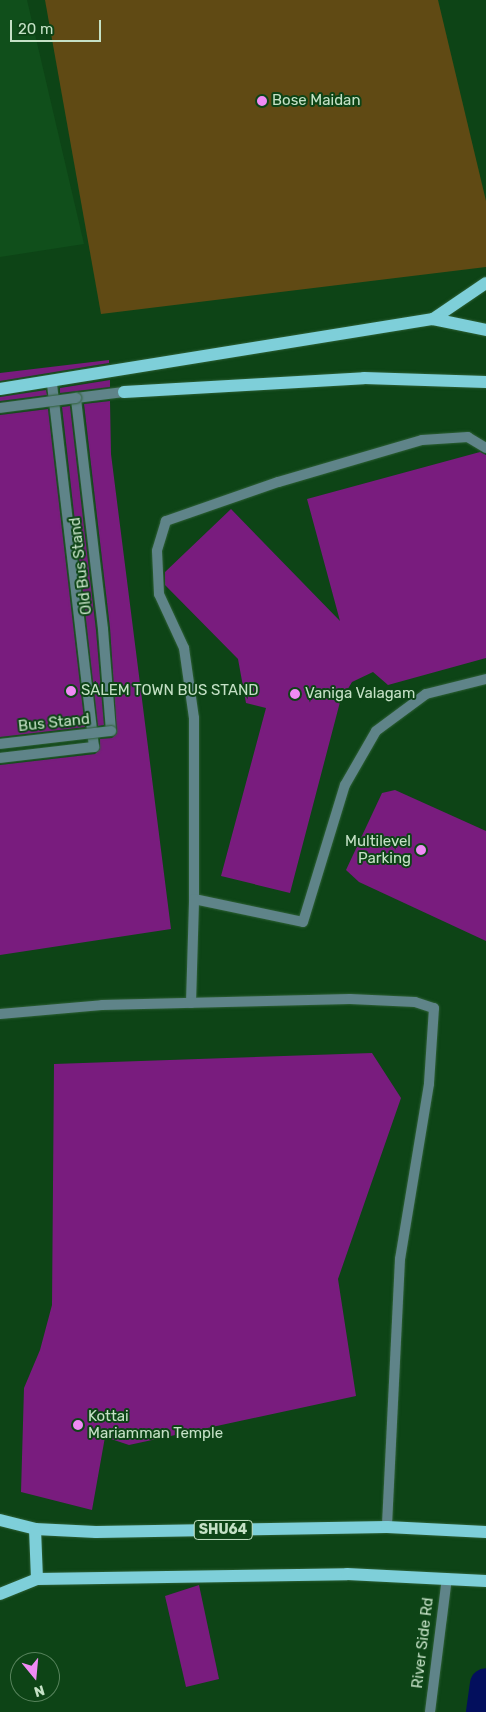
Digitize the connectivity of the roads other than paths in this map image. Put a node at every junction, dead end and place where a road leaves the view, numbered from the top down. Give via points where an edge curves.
1 (486, 283) edge
2 (432, 319) junction
3 (486, 330) edge
4 (52, 382) junction
5 (486, 382) edge
6 (0, 389) edge
7 (124, 392) joint
8 (76, 398) junction
9 (0, 408) edge
10 (486, 448) edge
11 (486, 679) edge
12 (111, 731) joint
13 (0, 744) edge
14 (0, 758) edge
15 (194, 899) junction
16 (191, 1003) junction
17 (0, 1014) edge
18 (0, 1520) edge
19 (387, 1526) junction
20 (35, 1529) junction
21 (486, 1532) edge
22 (447, 1578) junction
23 (37, 1580) junction
24 (486, 1581) edge
25 (0, 1594) edge
26 (430, 1712) edge

1 - 2 main road
2 - 3 main road
2 - 4 main road
4 - 6 main road
4 - 14 street via 94,747
5 - 7 main road via 364,378
7 - 8 street
8 - 9 street, bridge
8 - 12 street, Old Bus Stand via 103,628
10 - 15 street via 468,437 422,440 278,482 166,521 157,550 159,594 184,648 194,718
11 - 15 street via 426,694 376,731 345,786 303,922
12 - 13 street, Bus Stand, bridge
15 - 16 street
16 - 17 street
16 - 19 street via 350,1000 415,1002 434,1008 430,1084 400,1259
18 - 20 main road
19 - 20 main road, SHU64 via 96,1532
19 - 21 main road, SHU64
20 - 23 main road
22 - 23 main road via 408,1575
22 - 24 main road
22 - 26 street, River Side Rd
23 - 25 main road

